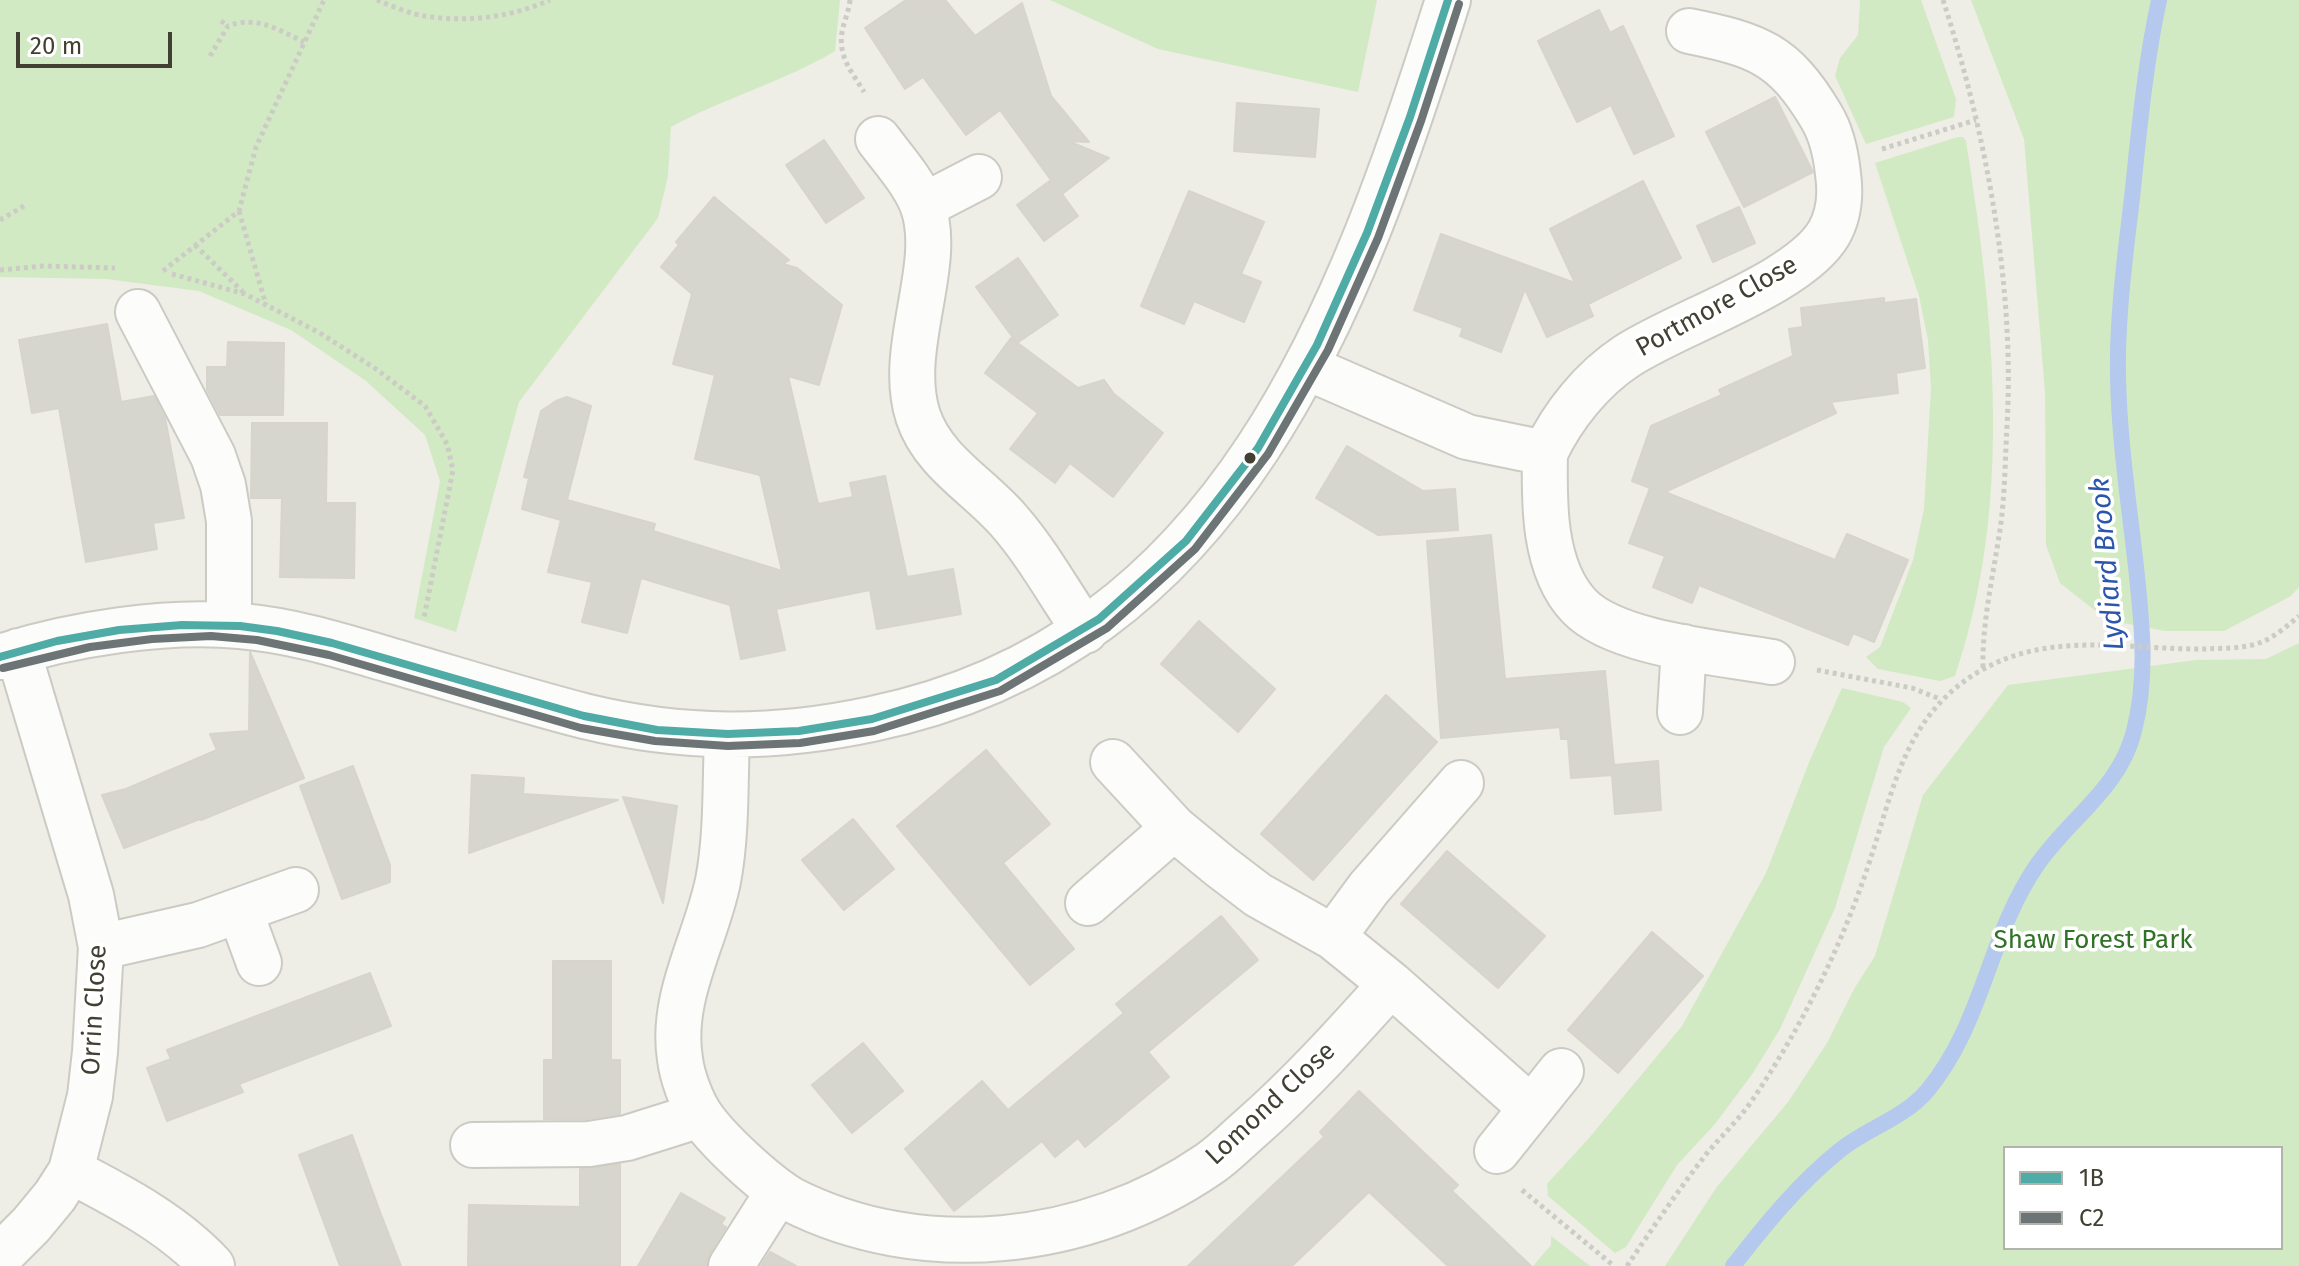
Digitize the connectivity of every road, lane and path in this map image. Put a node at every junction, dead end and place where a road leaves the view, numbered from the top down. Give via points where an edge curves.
1 (324, 0) edge
2 (377, 0) edge
3 (550, 0) edge
4 (850, 0) edge
5 (1448, 0) edge
6 (1943, 0) edge
7 (221, 21) dead end
8 (228, 26) junction
9 (1689, 31) dead end
10 (304, 42) junction
11 (210, 56) dead end
12 (1976, 120) junction
13 (878, 139) joint
14 (1837, 163) junction
15 (979, 177) dead end
16 (24, 206) dead end
17 (923, 206) junction
18 (239, 211) junction
19 (0, 220) edge
20 (195, 245) junction
21 (119, 269) dead end
22 (0, 270) edge
23 (162, 272) junction
24 (143, 291) joint
25 (245, 294) junction
26 (266, 305) junction
27 (1306, 367) junction
28 (1545, 453) junction
29 (2299, 616) edge
30 (229, 625) junction
31 (1085, 631) junction
32 (1684, 647) junction
33 (9, 654) edge
34 (1772, 662) joint
35 (413, 666) junction
36 (1983, 669) junction
37 (1940, 699) junction
38 (1680, 712) dead end
39 (727, 735) junction
40 (1113, 762) dead end
41 (1461, 783) dead end
42 (1174, 828) junction
43 (296, 890) dead end
44 (1088, 903) dead end
45 (240, 911) junction
46 (1333, 937) junction
47 (101, 947) junction
48 (259, 963) dead end
49 (1391, 984) junction
50 (1561, 1071) dead end
51 (1531, 1108) junction
52 (700, 1115) junction
53 (473, 1145) dead end
54 (1497, 1151) joint
55 (71, 1171) junction
56 (778, 1192) junction
57 (0, 1256) edge
58 (1000, 1256) edge
59 (212, 1266) edge
60 (731, 1266) edge
61 (1614, 1266) edge
62 (1627, 1266) edge

1 - 10 path
2 - 3 path via 424,16 482,19
4 - 13 path via 842,54 872,110
5 - 27 street via 1363,243
6 - 12 path
7 - 8 path
8 - 10 path via 268,24
8 - 11 path
9 - 14 street, Portmore Close via 1748,45 1786,68 1827,126
10 - 18 path via 256,147
12 - 14 path
12 - 36 path via 1995,225 2008,364 2000,528 1984,625
13 - 17 street
14 - 28 street, Portmore Close via 1839,205 1819,246 1785,273 1611,368 1589,388
15 - 17 street
16 - 19 path
17 - 31 street via 928,239 911,381 919,420 942,457 1007,519
18 - 20 path
18 - 26 path
20 - 23 path
20 - 25 path
21 - 22 path
23 - 24 path
23 - 25 path
24 - 30 street via 223,485 229,521
25 - 26 path
26 - 35 path via 320,333 425,406 447,444 453,470
27 - 28 street via 1467,437
27 - 31 street via 1251,459 1185,543 1124,603
28 - 32 street via 1549,536 1557,570 1579,606 1608,627
29 - 36 path via 2249,646 2044,646
30 - 33 street via 104,632
30 - 35 street via 287,633
31 - 39 street via 1001,678 921,709 824,729
32 - 34 street
32 - 38 street
33 - 47 street, Orrin Close via 91,895
34 - 37 path via 1912,688
35 - 39 street via 588,717
36 - 37 path
37 - 62 path via 1904,757 1821,984 1748,1105
39 - 52 street, Lomond Close via 719,876 688,974 678,1030 680,1059
40 - 42 street
41 - 46 street
42 - 44 street
42 - 46 street via 1258,895
43 - 45 street
45 - 47 street
45 - 48 street
46 - 49 street
47 - 55 street, Orrin Close via 90,1096
49 - 51 street
49 - 58 street, Lomond Close via 1278,1105 1211,1163 1143,1205
50 - 51 street
51 - 54 street
52 - 53 street via 589,1144
52 - 56 street, Lomond Close
54 - 61 path via 1503,1173
55 - 57 street, Orrin Close
55 - 59 street via 175,1233
56 - 58 street, Lomond Close via 865,1234
56 - 60 street

